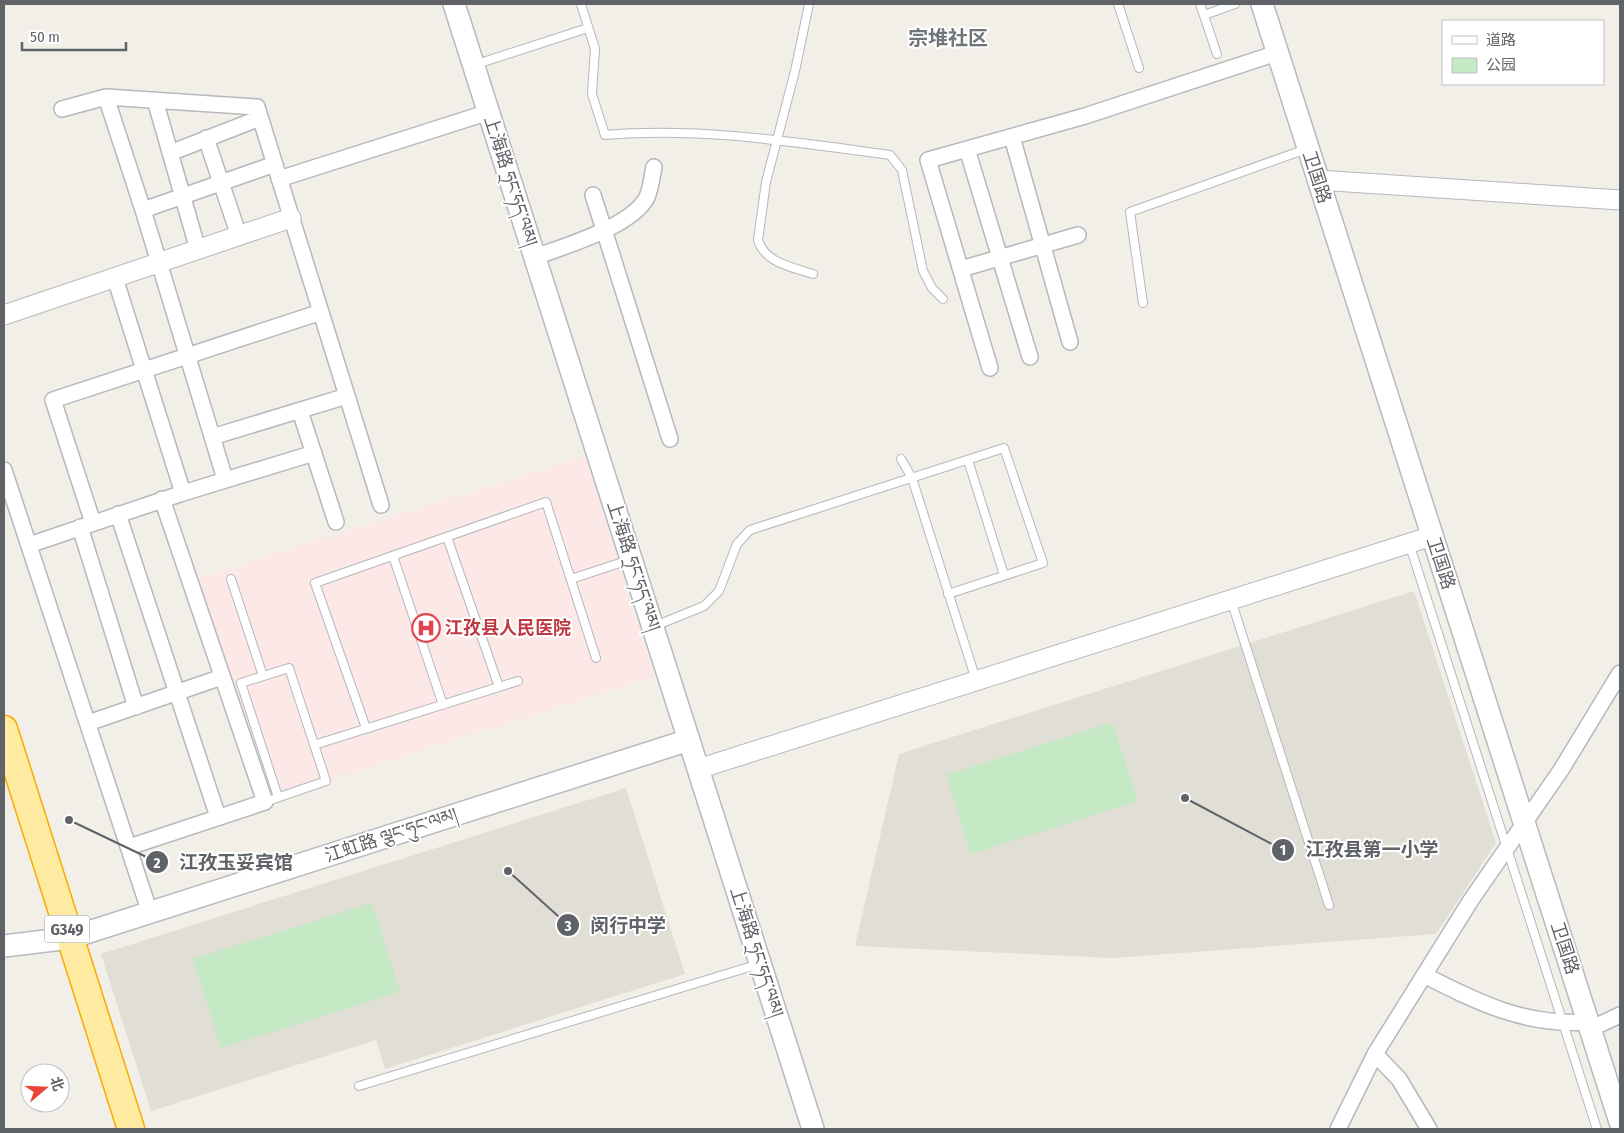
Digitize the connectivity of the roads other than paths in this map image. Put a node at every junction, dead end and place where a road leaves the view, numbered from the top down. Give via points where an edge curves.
1 (454, 4) edge
2 (581, 4) edge
3 (810, 4) edge
4 (1118, 4) edge
5 (1200, 4) edge
6 (1235, 4) edge
7 (1262, 4) edge
8 (1204, 15) junction
9 (588, 28) junction
10 (1277, 53) junction
11 (1217, 54) dead end
12 (474, 65) junction
13 (1139, 68) dead end
14 (106, 97) junction
15 (155, 100) junction
16 (62, 109) dead end
17 (490, 112) junction
18 (260, 118) junction
19 (1012, 136) junction
20 (206, 138) junction
21 (776, 139) junction
22 (1308, 148) junction
23 (967, 149) junction
24 (170, 153) junction
25 (275, 164) junction
26 (654, 167) dead end
27 (279, 180) junction
28 (1318, 180) junction
29 (221, 182) junction
30 (593, 195) dead end
31 (182, 197) junction
32 (1620, 200) edge
33 (143, 210) junction
34 (291, 218) junction
35 (604, 231) junction
36 (1078, 235) dead end
37 (239, 236) junction
38 (1042, 244) junction
39 (198, 250) junction
40 (535, 257) junction
41 (1000, 257) junction
42 (159, 263) junction
43 (960, 270) junction
44 (813, 274) dead end
45 (115, 278) junction
46 (943, 299) dead end
47 (1143, 303) dead end
48 (321, 312) junction
49 (4, 315) edge
50 (1070, 342) dead end
51 (187, 355) junction
52 (1030, 357) dead end
53 (990, 368) dead end
54 (145, 369) junction
55 (347, 396) junction
56 (300, 410) junction
57 (212, 437) junction
58 (670, 439) dead end
59 (314, 453) junction
60 (901, 459) dead end
61 (968, 460) junction
62 (4, 470) edge
63 (912, 478) junction
64 (225, 479) junction
65 (183, 492) junction
66 (162, 499) junction
67 (381, 505) dead end
68 (118, 514) junction
69 (336, 522) dead end
70 (87, 525) junction
71 (1432, 536) junction
72 (447, 537) junction
73 (1409, 543) junction
74 (29, 545) junction
75 (393, 556) junction
76 (632, 559) junction
77 (1004, 575) junction
78 (231, 579) dead end
79 (571, 579) junction
80 (948, 594) junction
81 (1231, 599) junction
82 (653, 626) junction
83 (596, 658) dead end
84 (1620, 673) edge
85 (263, 676) junction
86 (222, 677) junction
87 (976, 680) junction
88 (518, 681) dead end
89 (499, 687) junction
90 (177, 693) junction
91 (442, 705) junction
92 (136, 707) junction
93 (88, 723) junction
94 (366, 728) junction
95 (4, 729) edge
96 (689, 740) junction
97 (314, 745) junction
98 (698, 769) junction
99 (271, 799) junction
100 (218, 818) junction
101 (1524, 823) junction
102 (129, 847) junction
103 (1507, 848) junction
104 (1329, 905) dead end
105 (150, 913) junction
106 (70, 938) junction
107 (4, 946) edge
108 (760, 964) junction
109 (1424, 975) junction
110 (1620, 1015) edge
111 (1563, 1024) junction
112 (1589, 1026) junction
113 (1375, 1054) junction
114 (359, 1086) dead end
115 (1620, 1122) edge
116 (131, 1129) edge
117 (813, 1129) edge
118 (1338, 1129) edge
119 (1429, 1129) edge
120 (1596, 1129) edge

1 - 12 main road, 上海路 ཧྲང་ཧད་ལམ།
2 - 9 lane
3 - 21 lane
4 - 13 lane
5 - 8 lane
6 - 8 lane
7 - 10 main road, 卫国路
8 - 11 lane
9 - 12 lane
9 - 21 lane via 595,49 592,94 605,135 651,131
10 - 19 street via 1085,116
10 - 22 main road, 卫国路
12 - 17 main road, 上海路 ཧྲང་ཧད་ལམ།
14 - 15 street
14 - 16 street
14 - 33 street
15 - 18 street via 257,107
15 - 24 street
17 - 27 street
17 - 40 main road, 上海路 ཧྲང་ཧད་ལམ།
18 - 20 street
18 - 25 street
19 - 23 street
19 - 38 street
20 - 24 street
20 - 29 street
21 - 44 lane via 758,240 761,249 775,261
21 - 46 lane via 890,155 902,170 923,271 932,288
22 - 28 main road, 卫国路
22 - 47 lane via 1130,212
23 - 41 street
23 - 43 street via 928,160
24 - 31 street
25 - 27 street
25 - 29 street
26 - 35 street via 647,197 639,207
27 - 34 street
28 - 32 street
28 - 71 main road, 卫国路
29 - 31 street
29 - 37 street
30 - 35 street
31 - 33 street
31 - 39 street
33 - 42 street
34 - 37 street
34 - 48 street
35 - 40 street
35 - 58 street
36 - 38 street
37 - 39 street
38 - 41 street
38 - 50 street
39 - 42 street
40 - 76 main road, 上海路 ཧྲང་ཧད་ལམ།
41 - 43 street
41 - 52 street
42 - 45 street
42 - 51 street
43 - 53 street
45 - 49 street
45 - 54 street
48 - 51 street
48 - 55 street
51 - 54 street
51 - 57 street
54 - 65 street
54 - 70 street via 54,400
55 - 56 street
55 - 67 street
56 - 57 street
56 - 59 street
57 - 64 street
59 - 64 street
59 - 69 street
60 - 63 lane
61 - 63 lane
61 - 77 lane
61 - 77 lane via 1004,448 1043,563
62 - 74 street
63 - 80 lane
63 - 82 lane via 750,530 737,544 719,591 704,606
64 - 65 street
65 - 66 street
66 - 68 street
66 - 86 street
68 - 70 street
68 - 90 street
70 - 74 street
70 - 92 street
71 - 73 street
71 - 101 main road, 卫国路
72 - 75 lane
72 - 79 lane via 546,502
72 - 89 lane
73 - 81 street
73 - 103 lane
74 - 93 street
75 - 91 lane
75 - 94 lane via 315,583
76 - 79 lane
76 - 82 main road, 上海路 ཧྲང་ཧད་ལམ།
77 - 80 lane
78 - 85 lane
79 - 83 lane
80 - 87 lane
81 - 87 street
81 - 104 lane
82 - 96 main road, 上海路 ཧྲང་ཧད་ལམ།
84 - 101 street via 1561,770
85 - 97 lane via 288,668
85 - 99 lane via 240,683
86 - 90 street
86 - 99 street
87 - 98 street
88 - 89 lane
89 - 91 lane
90 - 92 street
90 - 100 street
91 - 94 lane
92 - 93 street
93 - 102 street
94 - 97 lane
95 - 106 highway, G349
96 - 98 main road, 上海路 ཧྲང་ཧད་ལམ།
96 - 105 main road, 江虹路 ལྕང་ཧུང་ལམ།
97 - 99 lane via 326,781
98 - 108 main road, 上海路 ཧྲང་ཧད་ལམ།
99 - 100 street
100 - 102 street
101 - 103 street
101 - 112 main road, 卫国路
102 - 105 street
103 - 109 street
103 - 111 lane
105 - 106 main road, 江虹路 ལྕང་ཧུང་ལམ།
106 - 107 main road, 江虹路 ལྕང་ཧུང་ལམ།
106 - 116 highway, G349
108 - 114 lane
108 - 117 main road, 上海路 ཧྲང་ཧད་ལམ།
109 - 111 street via 1485,1006 1523,1018
109 - 113 street
110 - 112 street
111 - 112 street
111 - 120 lane
112 - 115 main road, 卫国路
113 - 118 street
113 - 119 street via 1399,1079

